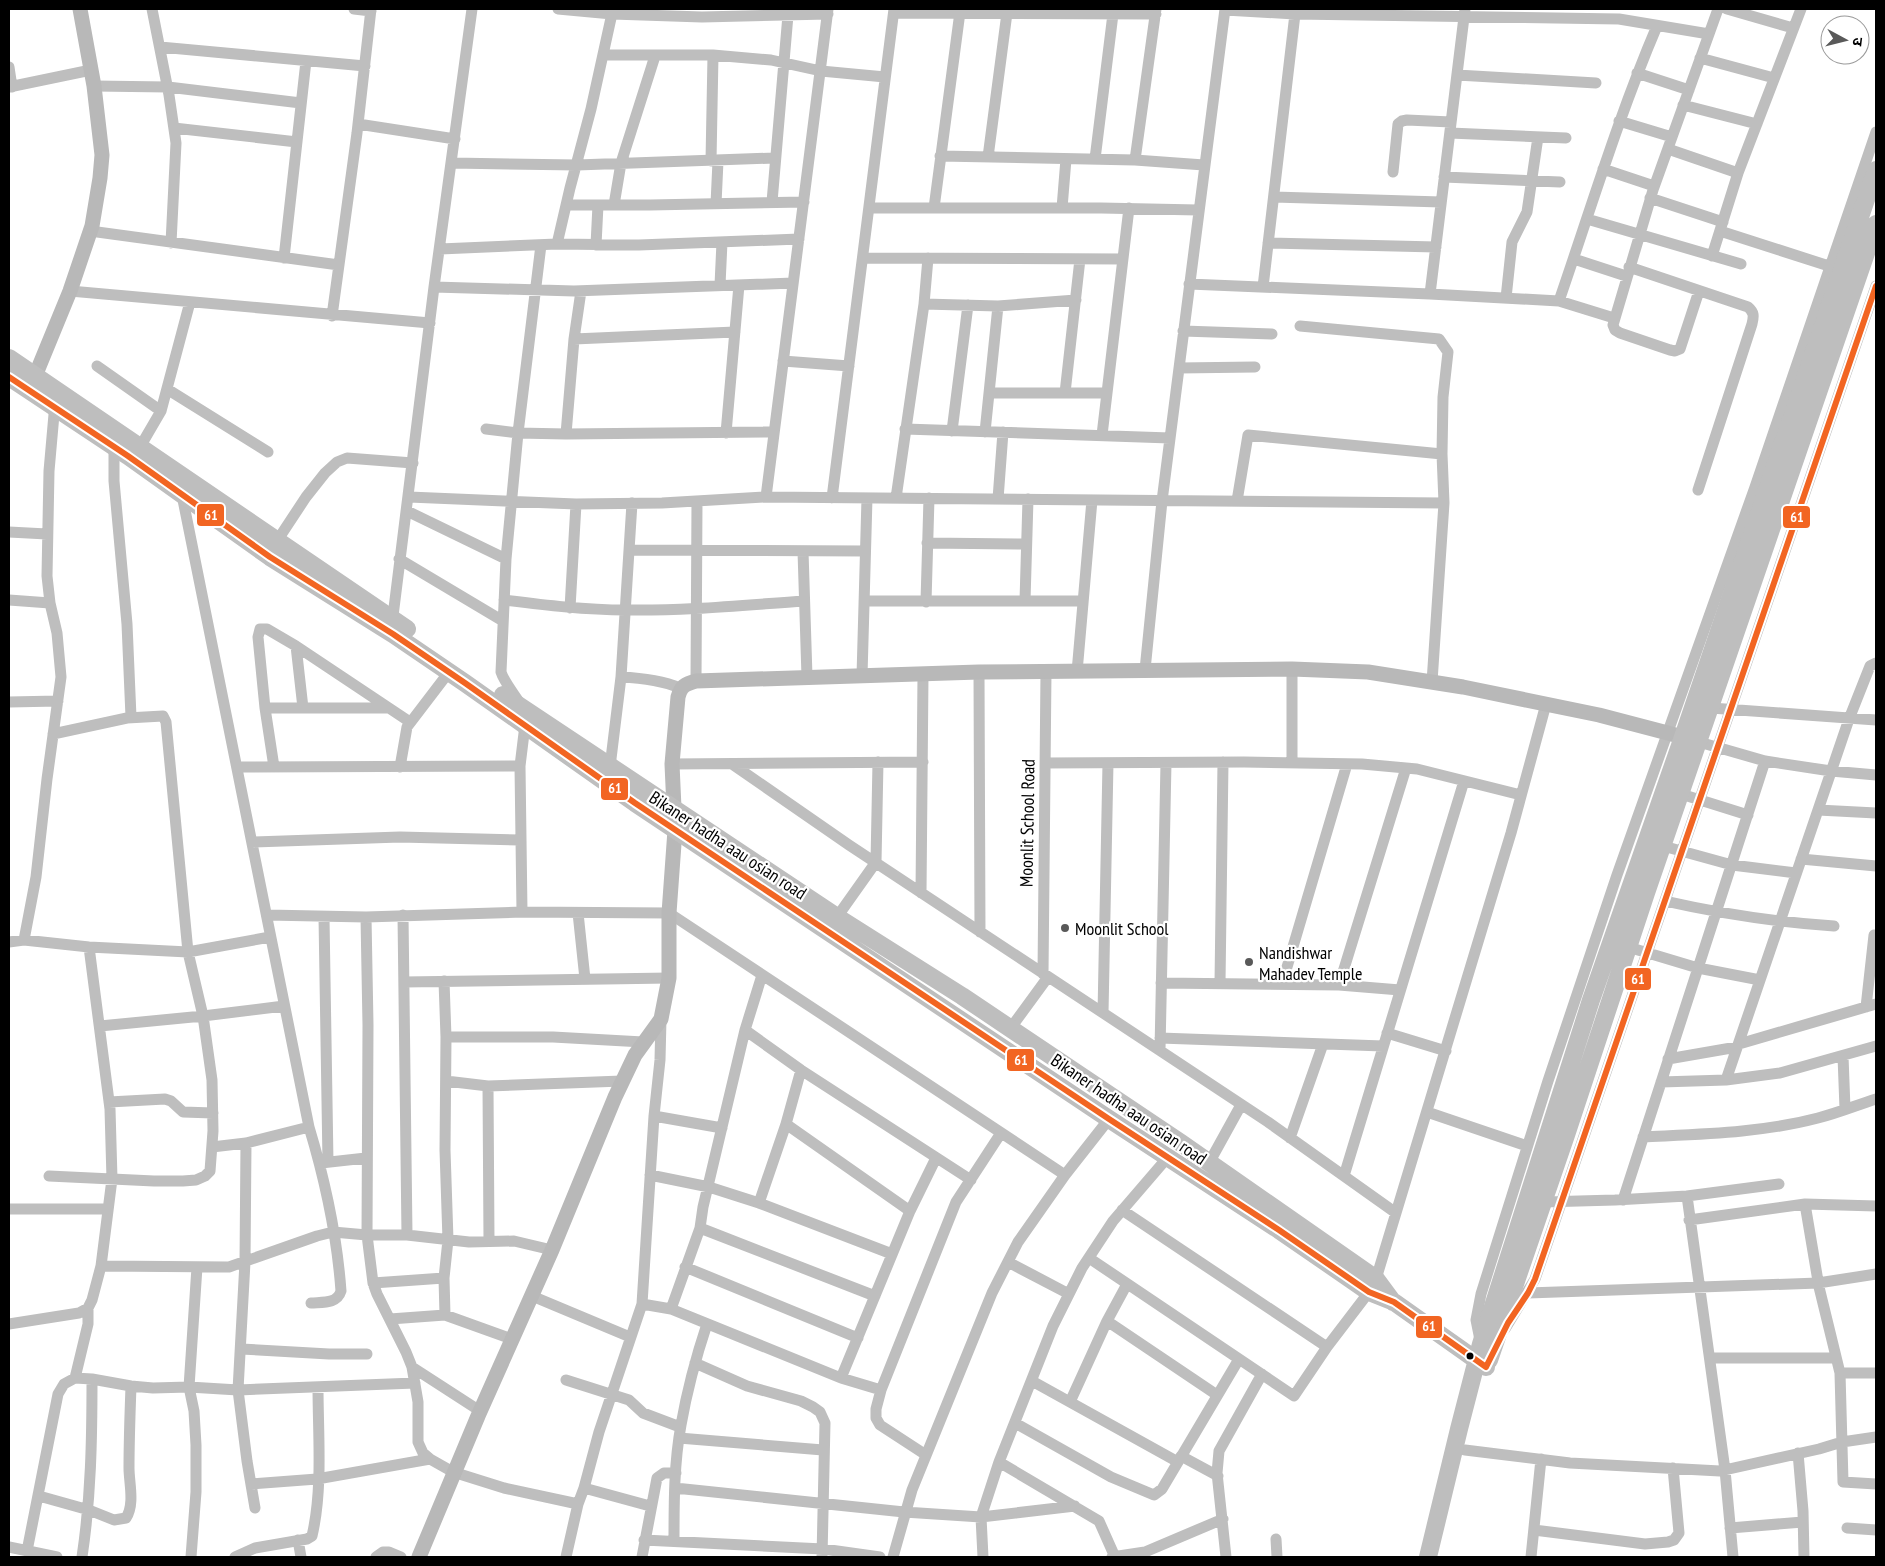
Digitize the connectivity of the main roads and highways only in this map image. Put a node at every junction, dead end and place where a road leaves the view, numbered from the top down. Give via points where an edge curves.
1 (1876, 170) edge
2 (1876, 224) edge
3 (9, 358) edge
4 (9, 376) edge
5 (33, 383) junction
6 (57, 400) junction
7 (186, 488) junction
8 (392, 626) junction
9 (525, 717) junction
10 (1684, 737) junction
11 (1373, 1285) junction
12 (1482, 1357) junction
13 (1428, 1557) edge
14 (1439, 1557) edge

1 - 10 main road via 1753,512
2 - 10 main road via 1710,708
3 - 5 main road, Bikaner hadha aau osian road
4 - 5 main road, Bikaner hadha aau osian road
5 - 6 main road, Bikaner hadha aau osian road
6 - 7 main road, Bikaner hadha aau osian road via 114,446
6 - 7 main road, Bikaner hadha aau osian road via 140,447
7 - 8 main road, Bikaner hadha aau osian road via 277,541
7 - 8 main road, Bikaner hadha aau osian road via 270,557
8 - 9 main road, Bikaner hadha aau osian road
8 - 9 main road, Bikaner hadha aau osian road via 449,672
9 - 11 main road, Bikaner hadha aau osian road via 610,767 962,996 1209,1163
9 - 11 main road, Bikaner hadha aau osian road via 675,830 1279,1230
10 - 12 main road via 1591,1000
10 - 12 main road via 1681,794 1543,1202
11 - 12 main road, Bikaner hadha aau osian road via 1394,1302
12 - 13 main road
12 - 14 main road via 1465,1450

